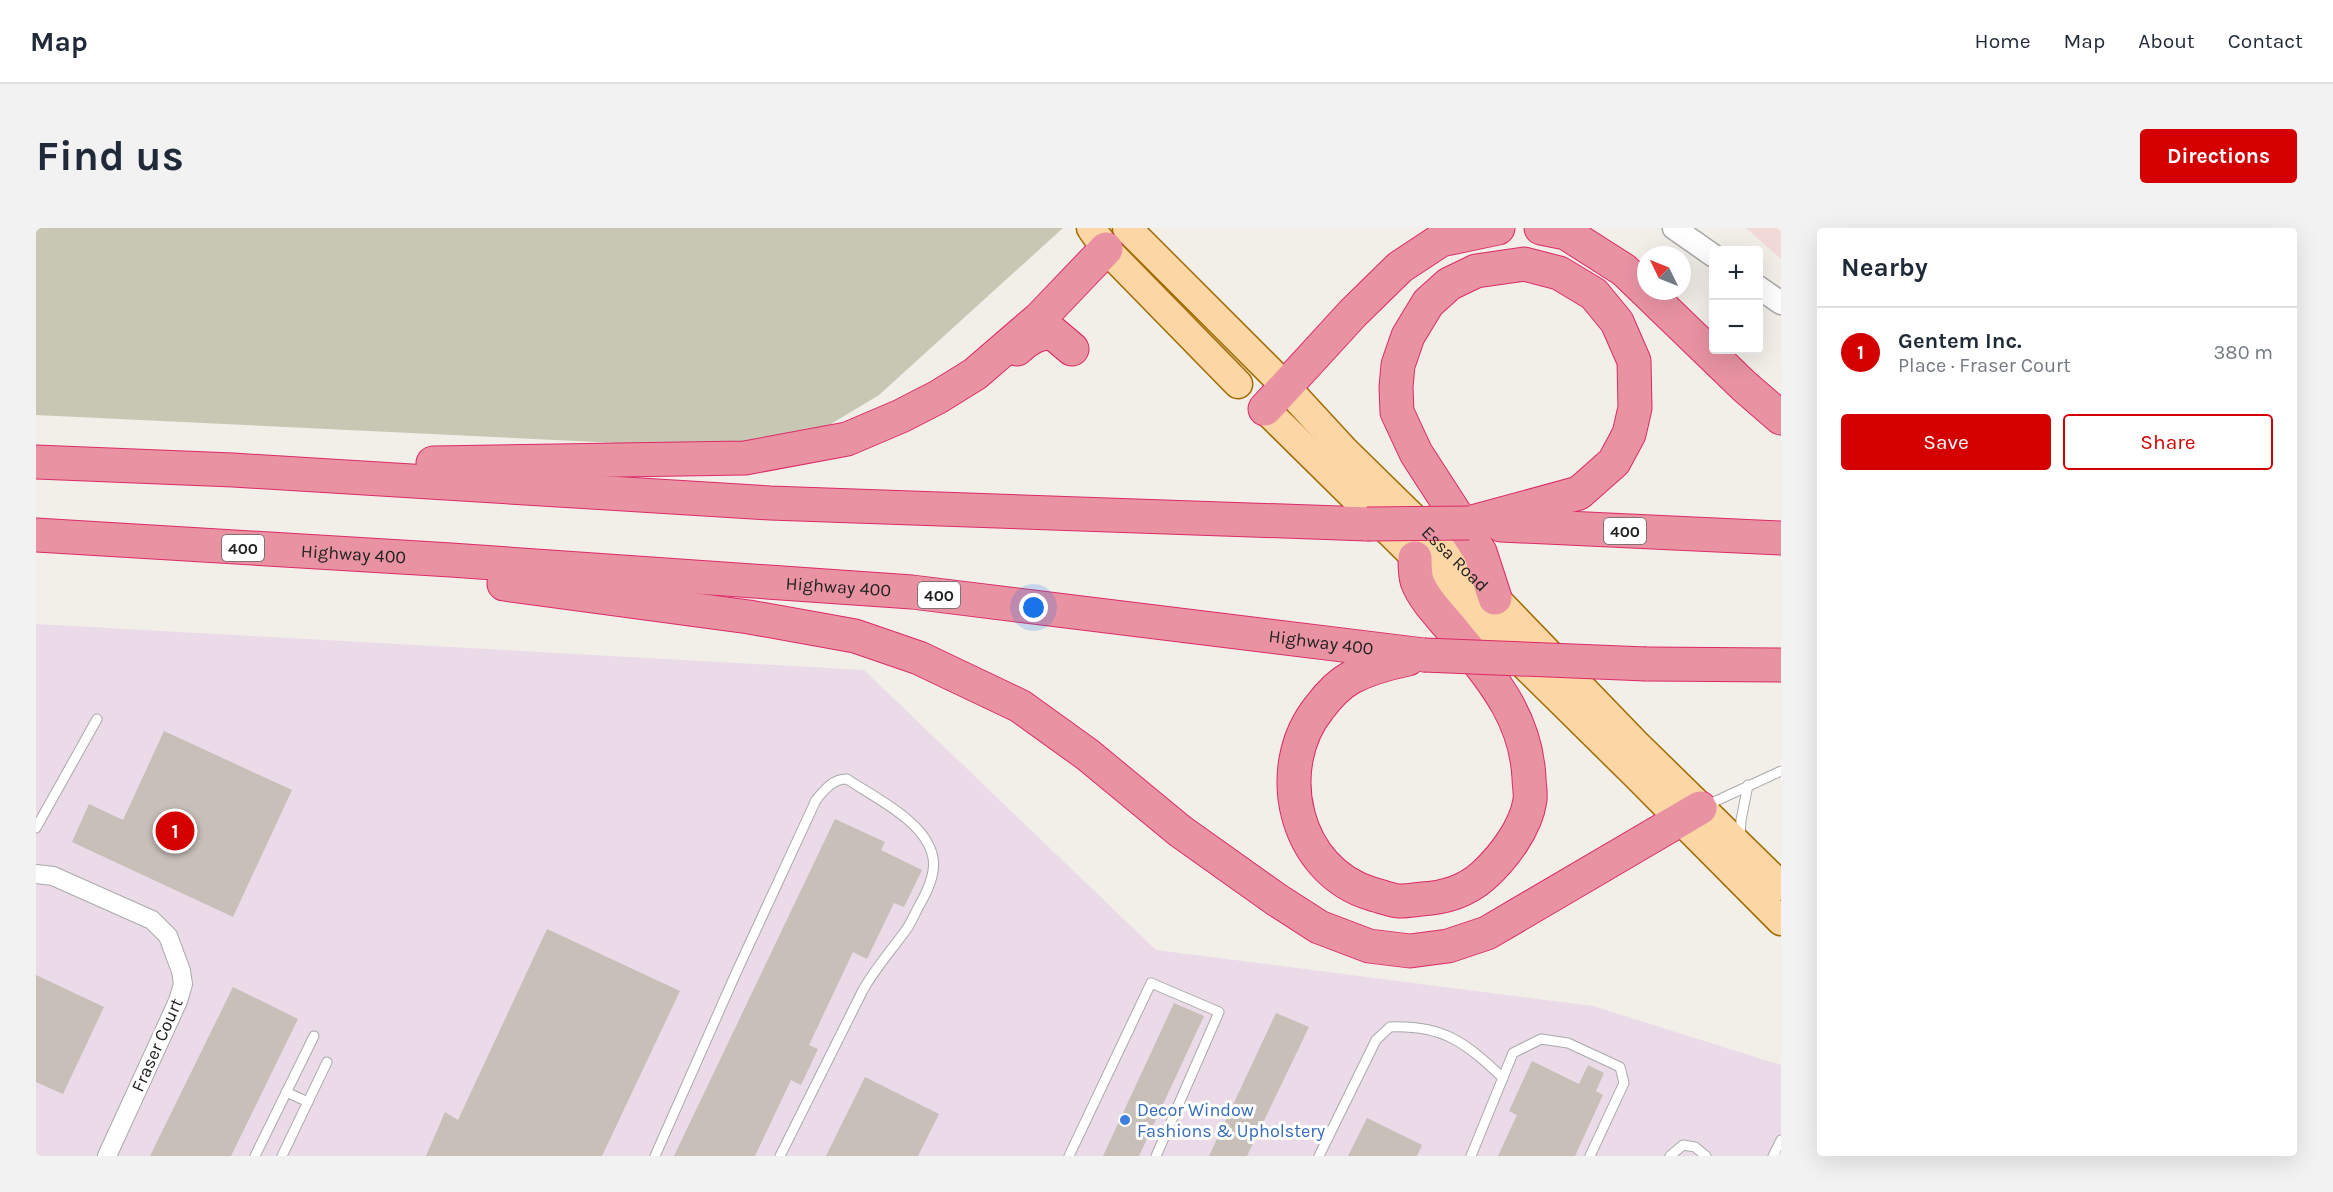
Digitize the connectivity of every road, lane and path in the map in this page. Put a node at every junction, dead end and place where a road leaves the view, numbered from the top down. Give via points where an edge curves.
1 (1498, 228) edge
2 (1541, 228) edge
3 (1674, 228) edge
4 (1122, 232) edge
5 (1709, 253) edge
6 (1763, 290) edge
7 (1781, 303) edge
8 (1072, 349) dead end
9 (975, 374) junction
10 (1238, 384) dead end
11 (1275, 398) junction
12 (1781, 418) edge
13 (36, 462) edge
14 (233, 470) junction
15 (1469, 524) junction
16 (36, 535) edge
17 (1781, 538) edge
18 (1415, 558) junction
19 (451, 560) junction
20 (1495, 598) junction
21 (1425, 655) junction
22 (1781, 665) edge
23 (97, 719) dead end
24 (1781, 771) edge
25 (1748, 785) junction
26 (1690, 814) junction
27 (36, 828) edge
28 (1740, 847) junction
29 (36, 874) edge
30 (1781, 886) edge
31 (1781, 921) edge
32 (314, 1036) dead end
33 (327, 1062) dead end
34 (1503, 1078) junction
35 (286, 1092) junction
36 (308, 1102) junction
37 (1781, 1140) edge
38 (107, 1156) edge
39 (255, 1156) edge
40 (282, 1156) edge
41 (655, 1156) edge
42 (780, 1156) edge
43 (1069, 1156) edge
44 (1156, 1156) edge
45 (1319, 1156) edge
46 (1471, 1156) edge
47 (1590, 1156) edge
48 (1670, 1156) edge
49 (1706, 1156) edge
50 (1773, 1156) edge

1 - 11 highway via 1441,240 1400,267
2 - 12 highway via 1566,233 1624,270
3 - 5 street
4 - 9 highway via 1040,318
4 - 10 main road
4 - 11 main road, Essa Road
6 - 7 street
8 - 9 highway via 1053,333 1041,333 1025,341 997,366
9 - 14 highway via 910,411 847,439 744,458
11 - 18 main road, Essa Road
11 - 20 main road, Essa Road via 1344,450
13 - 14 highway, 400
14 - 15 highway, 400, bridge via 770,504
15 - 17 highway, 400
15 - 20 highway via 1579,493 1614,462 1629,434 1635,408 1634,361 1617,322 1594,294 1559,273 1524,264 1476,271 1449,284 1428,303 1408,336 1398,365 1397,412 1416,453 1480,552
16 - 19 highway, Highway 400 / 400
18 - 21 highway via 1416,579 1426,598 1510,705 1528,753 1530,801 1516,838 1497,864 1474,884 1438,898 1396,901 1363,891 1322,862 1309,842 1296,807 1292,777 1296,752 1309,721 1329,695 1351,678
18 - 26 main road, Essa Road
19 - 21 highway, Highway 400 / 400 via 912,592
19 - 26 highway via 502,584 761,619 855,636 919,658 1020,706 1089,755 1180,831 1285,905 1318,927 1369,946 1410,951 1448,946 1487,933
20 - 26 main road, Essa Road
21 - 22 highway, Highway 400 / 400, bridge
23 - 27 lane
24 - 25 lane
25 - 26 lane
25 - 28 lane
26 - 28 main road, Essa Road
26 - 31 main road, Essa Road
28 - 30 main road, Essa Road
29 - 38 street, Fraser Court via 52,876 152,920 168,936 181,971 183,984 178,1001
32 - 35 lane
33 - 36 lane
34 - 45 lane via 1453,1037 1407,1026 1390,1027 1376,1040
34 - 46 lane
34 - 47 lane via 1513,1053 1540,1039 1568,1043 1620,1067 1624,1083
35 - 36 lane
35 - 39 lane
36 - 40 lane
37 - 50 lane
41 - 42 lane via 816,800 831,783 847,779 907,819 926,839 933,858 933,873 904,933 875,968 863,990
43 - 44 lane via 1151,983 1219,1012
48 - 49 lane via 1683,1145 1695,1147

